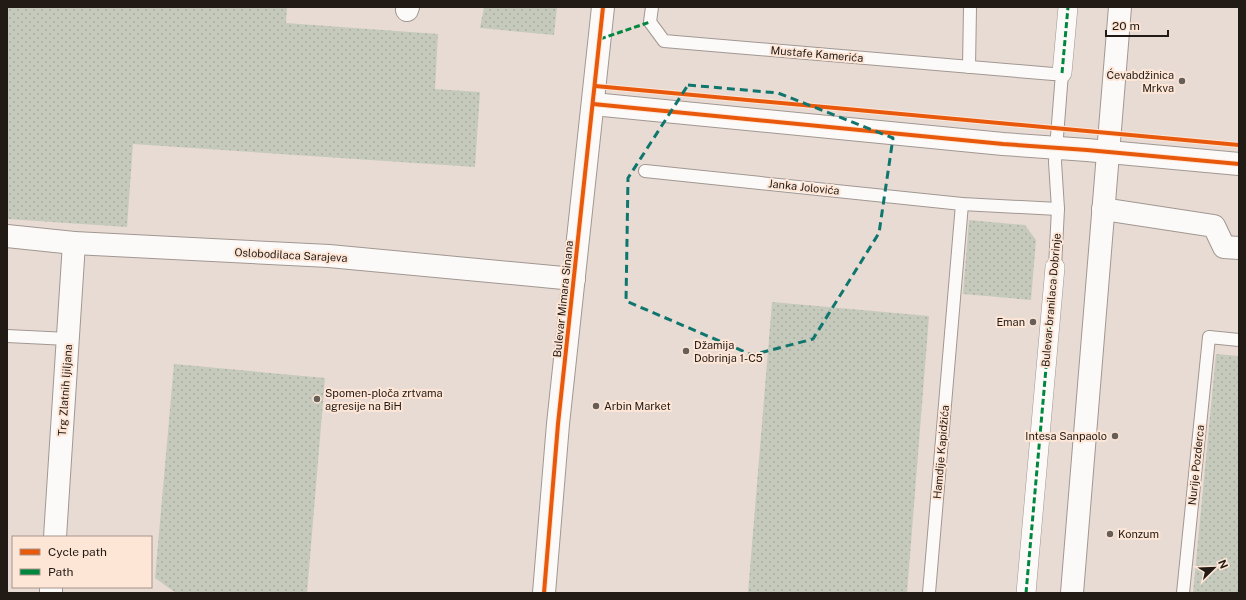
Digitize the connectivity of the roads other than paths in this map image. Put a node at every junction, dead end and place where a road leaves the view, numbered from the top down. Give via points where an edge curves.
1 (603, 7) edge
2 (652, 7) edge
3 (970, 7) edge
4 (1068, 7) edge
5 (1120, 7) edge
6 (969, 67) junction
7 (1062, 73) junction
8 (593, 104) junction
9 (1056, 148) junction
10 (1108, 152) junction
11 (1239, 164) edge
12 (646, 171) dead end
13 (962, 204) junction
14 (1103, 209) junction
15 (1058, 210) junction
16 (7, 236) edge
17 (74, 243) junction
18 (1232, 247) edge
19 (1055, 267) joint
20 (574, 279) junction
21 (7, 336) edge
22 (68, 338) junction
23 (1239, 340) edge
24 (55, 536) edge
25 (544, 593) edge
26 (929, 593) edge
27 (1026, 593) edge
28 (1072, 593) edge
29 (1183, 593) edge

1 - 8 street, Bulevar Mimara Sinana
2 - 6 lane, Mustafe Kamerića via 650,22 664,41
3 - 6 lane
4 - 7 street, Bulevar branilaca Dobrinje
5 - 10 street
6 - 7 lane, Mustafe Kamerića
7 - 9 lane, Bulevar branilaca Dobrinje
8 - 9 street
8 - 20 street, Bulevar Mimara Sinana
9 - 10 street
9 - 15 lane, Bulevar branilaca Dobrinje
10 - 11 street
10 - 14 street
12 - 13 lane, Janka Jolovića
13 - 15 lane, Janka Jolovića
13 - 26 lane, Hamdije Kapidžića
14 - 18 street via 1214,226
14 - 28 street
15 - 19 lane, Bulevar branilaca Dobrinje
16 - 17 street, Oslobodilaca Sarajeva
17 - 20 street, Oslobodilaca Sarajeva via 329,256
17 - 22 street, Trg Zlatnih ljiljana
19 - 27 street, Bulevar branilaca Dobrinje
20 - 25 street, Bulevar Mimara Sinana via 558,424
21 - 22 lane
22 - 24 street, Trg Zlatnih ljiljana
23 - 29 lane, Nurije Pozderca via 1209,338

